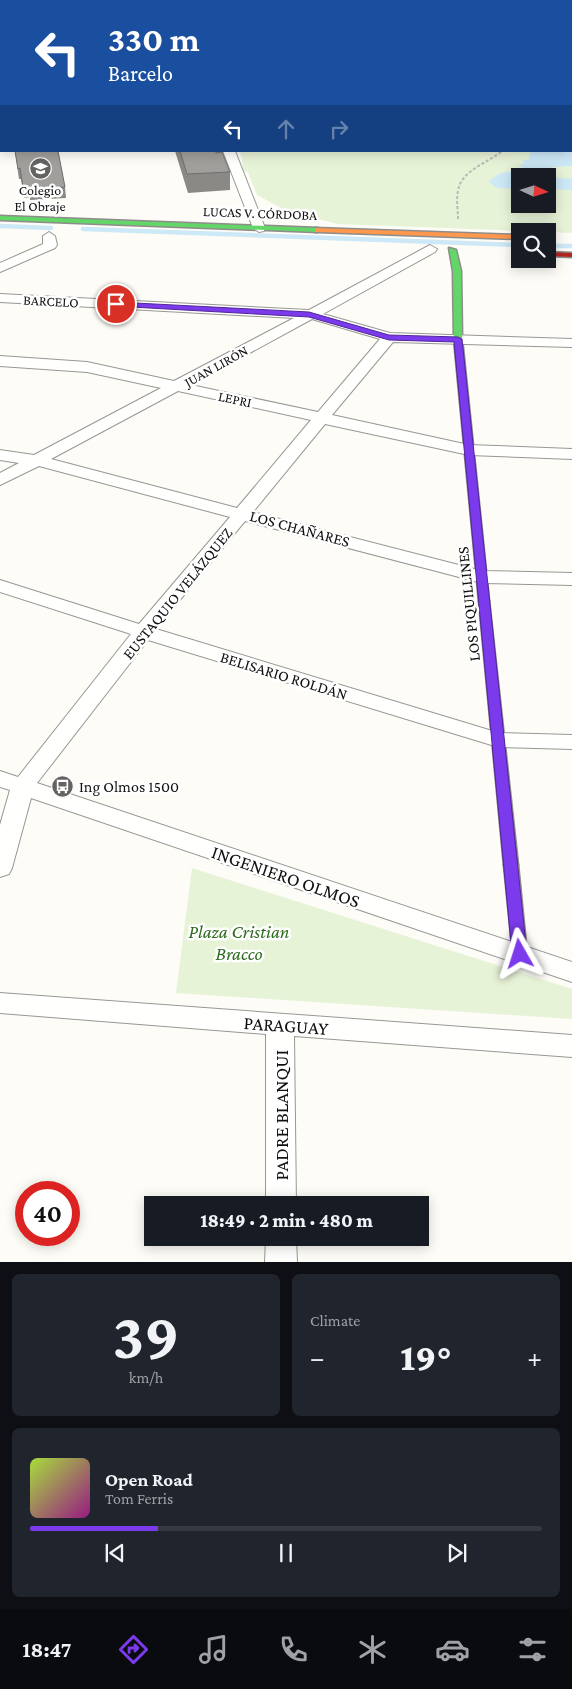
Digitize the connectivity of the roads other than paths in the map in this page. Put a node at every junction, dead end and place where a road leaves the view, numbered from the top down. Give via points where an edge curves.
1 (229, 152) edge
2 (0, 218) edge
3 (57, 220) junction
4 (259, 228) junction
5 (49, 236) joint
6 (511, 237) edge
7 (411, 248) dead end
8 (430, 249) junction
9 (556, 254) edge
10 (572, 255) edge
11 (0, 268) edge
12 (0, 298) edge
13 (309, 314) junction
14 (389, 337) junction
15 (458, 339) junction
16 (572, 343) edge
17 (0, 361) edge
18 (177, 387) junction
19 (321, 418) junction
20 (469, 450) junction
21 (572, 454) edge
22 (0, 455) edge
23 (38, 461) junction
24 (0, 480) edge
25 (242, 513) junction
26 (482, 577) junction
27 (572, 579) edge
28 (0, 586) edge
29 (143, 632) junction
30 (498, 740) junction
31 (572, 742) edge
32 (11, 783) edge
33 (0, 868) edge
34 (520, 954) junction
35 (572, 972) edge
36 (0, 1003) edge
37 (280, 1025) junction
38 (572, 1046) edge
39 (281, 1196) edge
40 (281, 1246) edge
41 (281, 1262) edge

1 - 4 street
2 - 3 street, LUCAS V. CÓRDOBA
3 - 4 street, LUCAS V. CÓRDOBA
3 - 5 street via 64,226
4 - 6 street, LUCAS V. CÓRDOBA
5 - 11 street via 50,244 46,248
7 - 8 street
8 - 13 street, JUAN LIRÓN
8 - 15 street, LOS PIQUILLINES via 457,250
9 - 10 street
12 - 13 street, BARCELO
13 - 14 street, BARCELO
13 - 18 street, JUAN LIRÓN
14 - 15 street, BARCELO
14 - 19 street, EUSTAQUIO VELÁZQUEZ
15 - 16 street, BARCELO
15 - 20 street, LOS PIQUILLINES
17 - 18 street, LEPRI via 87,367
18 - 19 street, LEPRI
18 - 23 street, JUAN LIRÓN
19 - 20 street, LEPRI
19 - 25 street, EUSTAQUIO VELÁZQUEZ
20 - 21 street, LEPRI
20 - 26 street, LOS PIQUILLINES
22 - 23 street, LOS CHAÑARES
23 - 24 street, JUAN LIRÓN
23 - 25 street, LOS CHAÑARES
25 - 26 street, LOS CHAÑARES
25 - 29 street, EUSTAQUIO VELÁZQUEZ
26 - 27 street, LOS CHAÑARES
26 - 30 street, LOS PIQUILLINES
28 - 29 street, BELISARIO ROLDÁN
29 - 30 street, BELISARIO ROLDÁN
29 - 32 street, EUSTAQUIO VELÁZQUEZ
30 - 31 street, BELISARIO ROLDÁN
30 - 34 street, LOS PIQUILLINES
32 - 33 street, EUSTAQUIO VELÁZQUEZ
32 - 34 street, INGENIERO OLMOS
34 - 35 street, INGENIERO OLMOS
36 - 37 street, PARAGUAY
37 - 38 street, PARAGUAY
37 - 39 street, PADRE BLANQUI
40 - 41 street

